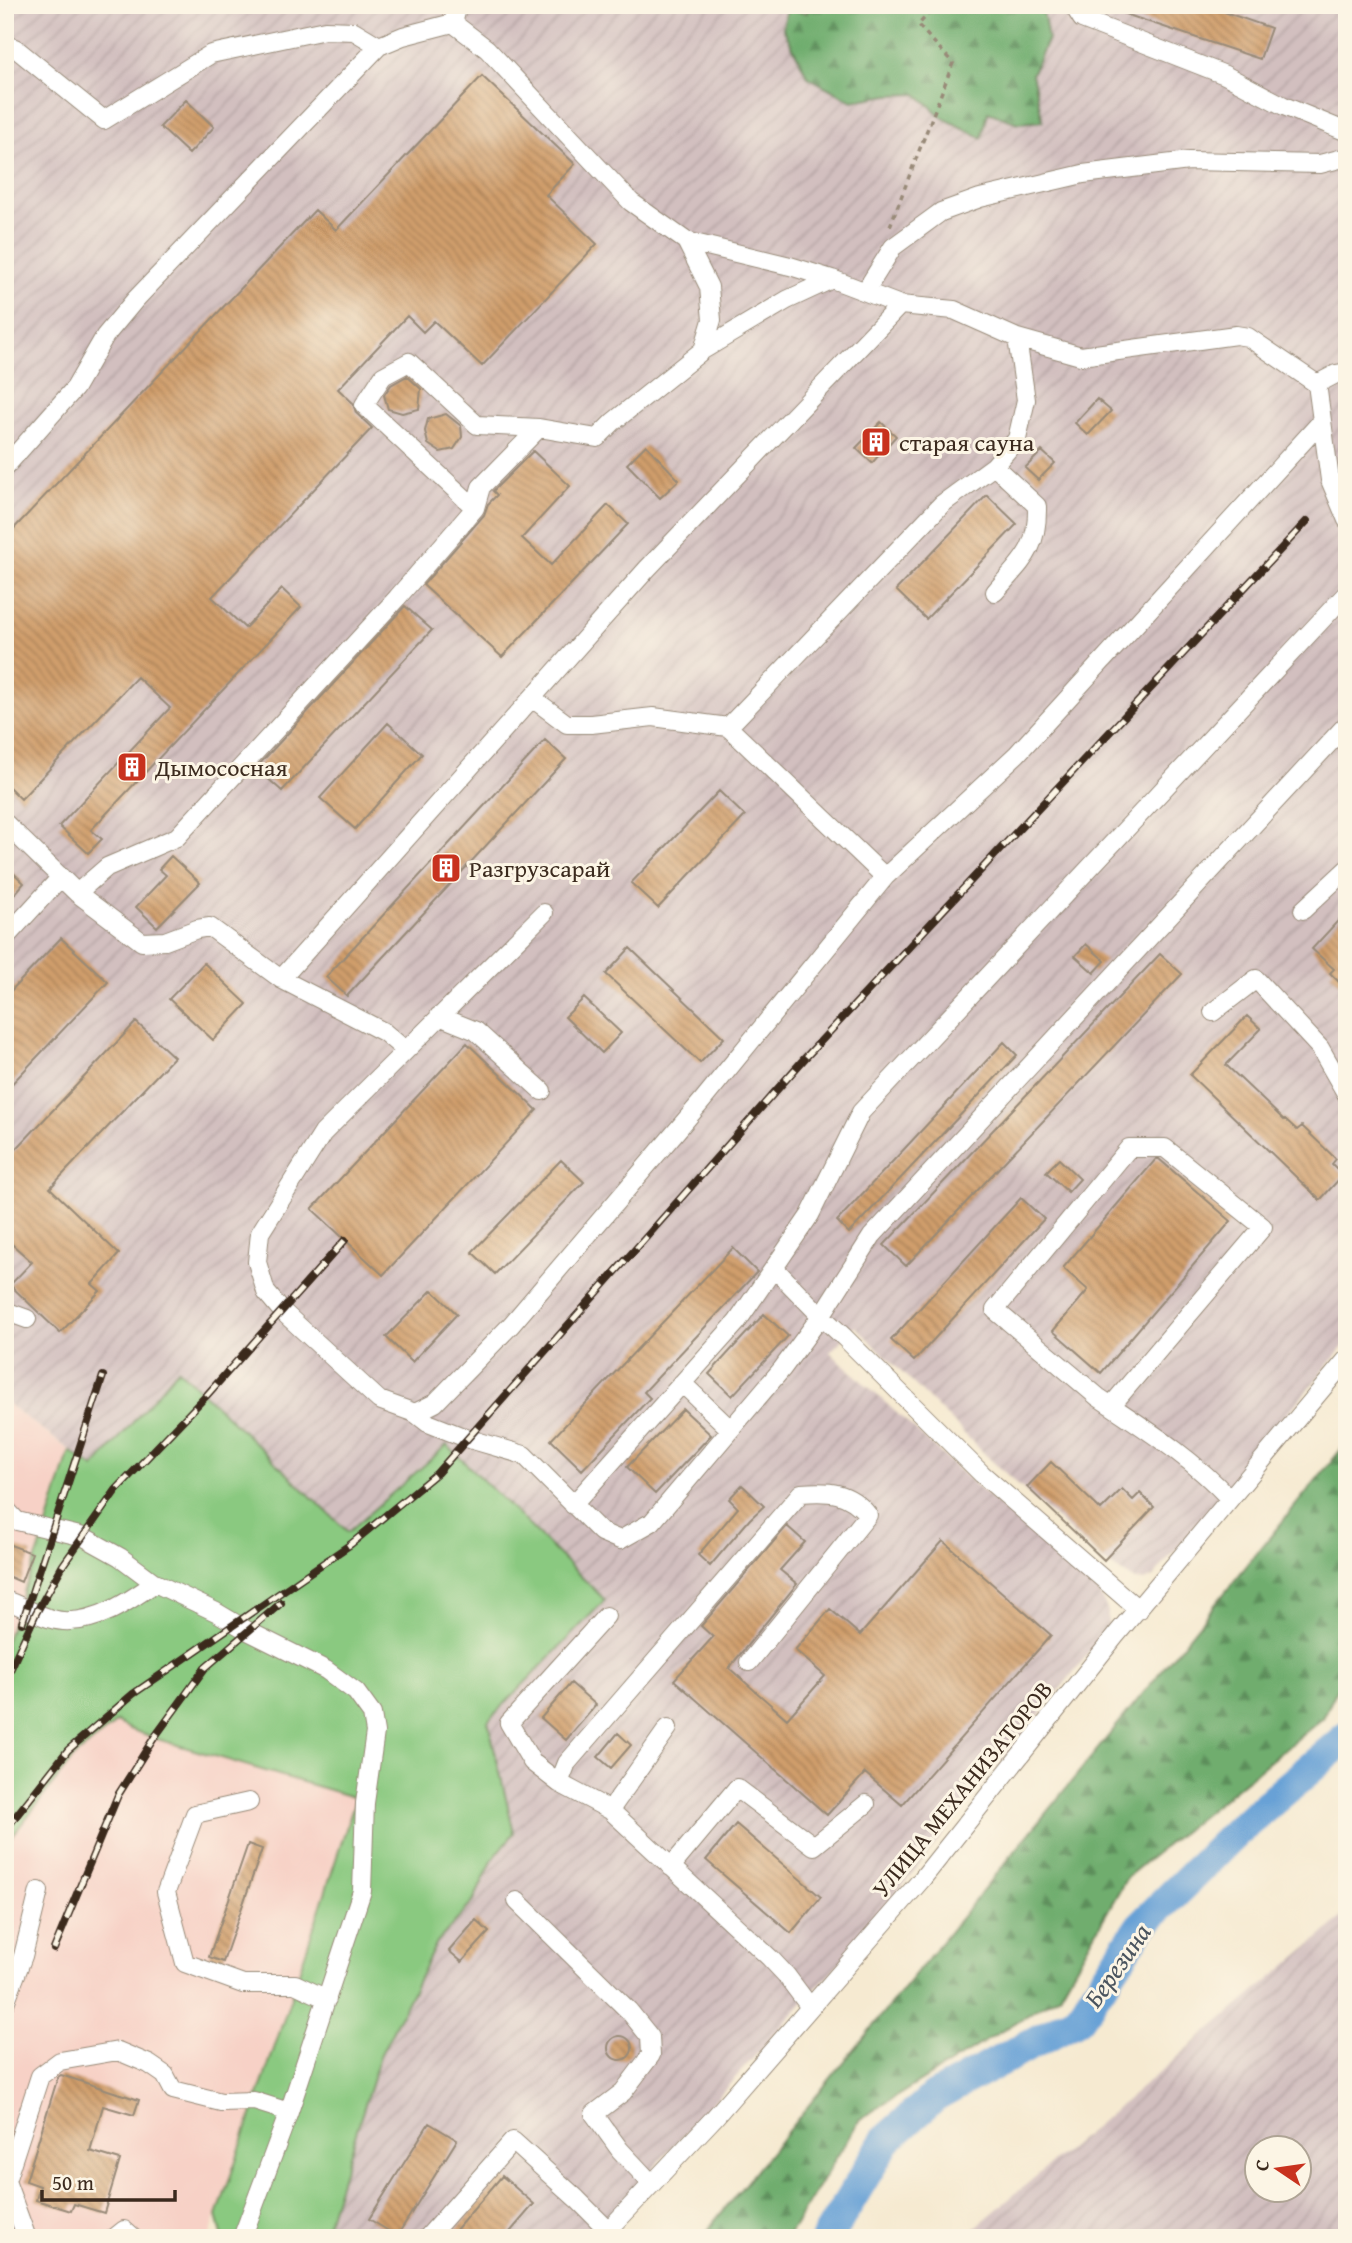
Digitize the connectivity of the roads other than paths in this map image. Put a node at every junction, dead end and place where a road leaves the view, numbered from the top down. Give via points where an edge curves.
1 (1073, 5) edge
2 (455, 14) edge
3 (5, 45) edge
4 (379, 46) junction
5 (1347, 132) edge
6 (1347, 157) edge
7 (686, 241) junction
8 (832, 279) junction
9 (866, 290) junction
10 (900, 305) junction
11 (1017, 338) junction
12 (703, 350) junction
13 (1347, 372) edge
14 (1317, 384) junction
15 (1321, 422) junction
16 (539, 428) junction
17 (5, 467) edge
18 (994, 467) junction
19 (475, 508) junction
20 (1347, 520) edge
21 (995, 592) dead end
22 (1347, 593) edge
23 (532, 698) junction
24 (1347, 724) edge
25 (728, 727) junction
26 (5, 823) edge
27 (1347, 869) edge
28 (61, 877) junction
29 (885, 877) junction
30 (77, 893) junction
31 (1303, 910) dead end
32 (544, 913) dead end
33 (5, 938) edge
34 (281, 979) junction
35 (1213, 1012) dead end
36 (439, 1016) junction
37 (405, 1050) junction
38 (542, 1091) dead end
39 (1347, 1095) edge
40 (774, 1268) junction
41 (5, 1311) edge
42 (821, 1316) junction
43 (27, 1319) dead end
44 (1347, 1359) edge
45 (682, 1384) junction
46 (1111, 1406) junction
47 (415, 1413) junction
48 (730, 1429) junction
49 (1229, 1498) junction
50 (573, 1505) junction
51 (5, 1508) edge
52 (155, 1583) junction
53 (5, 1600) edge
54 (1139, 1610) junction
55 (606, 1616) dead end
56 (749, 1662) dead end
57 (668, 1728) dead end
58 (559, 1783) junction
59 (249, 1802) dead end
60 (866, 1804) dead end
61 (610, 1810) junction
62 (671, 1867) junction
63 (39, 1891) dead end
64 (517, 1901) dead end
65 (327, 1998) junction
66 (5, 2003) edge
67 (810, 2007) junction
68 (289, 2112) junction
69 (652, 2183) junction
70 (604, 2234) edge
71 (27, 2238) edge
72 (114, 2238) edge
73 (133, 2238) edge
74 (242, 2238) edge
75 (427, 2238) edge

1 - 5 street via 1082,19 1225,75
2 - 4 street
2 - 7 street via 631,202
3 - 4 street via 15,48 104,120 211,54 325,30 354,31
4 - 17 street via 135,300 105,336 75,388
6 - 9 street via 1320,164 1189,161 1083,174 980,198 941,212 893,247
7 - 8 street
7 - 12 street via 709,287 712,320
8 - 9 street
8 - 12 street
9 - 10 street
10 - 11 street via 954,310
10 - 23 street via 647,569
11 - 14 street via 1081,356 1236,335 1248,337
11 - 18 street via 1026,400 1017,439
12 - 16 street via 597,438
13 - 14 street
14 - 15 street
15 - 20 street via 1330,480
15 - 29 street via 1017,754
16 - 19 street via 481,487
16 - 19 street via 477,425 409,362 383,376 364,405
18 - 21 street via 1037,506 1032,547
18 - 25 street via 942,504
19 - 30 street via 177,837 107,866
22 - 40 street via 861,1112 810,1215
23 - 25 street via 567,724 653,717
23 - 34 street
24 - 42 street via 872,1236
25 - 29 street
26 - 28 street
27 - 31 street
28 - 30 street
28 - 33 street
29 - 47 street via 511,1325 435,1403
30 - 34 street via 142,942 165,941 210,928
32 - 36 street
34 - 37 street via 384,1032
35 - 39 street via 1256,979 1320,1048
36 - 37 street
36 - 38 street via 476,1031
37 - 47 street via 323,1133 260,1233 257,1262 266,1292 281,1310 379,1400
40 - 42 street
40 - 45 street via 737,1322
41 - 43 street
42 - 48 street
42 - 54 street via 982,1474
44 - 49 street, УЛИЦА МЕХАНИЗАТОРОВ
45 - 48 street
45 - 50 street
46 - 46 street via 995,1310 1129,1148 1165,1148 1263,1227
46 - 49 street via 1166,1443
47 - 50 street via 466,1438 524,1455
48 - 50 street via 652,1522 620,1540 601,1532
49 - 54 street, УЛИЦА МЕХАНИЗАТОРОВ
51 - 52 street via 17,1521 84,1537
52 - 53 street via 125,1604 89,1618 62,1621
52 - 65 street via 326,1670 356,1692 373,1714 362,1891
54 - 67 street, УЛИЦА МЕХАНИЗАТОРОВ via 922,1879
55 - 58 street via 509,1723 532,1762
56 - 58 street via 868,1516 859,1504 829,1491 801,1493 567,1763
57 - 61 street
58 - 61 street
59 - 65 street via 195,1814 166,1892 185,1963 243,1984 295,1984
60 - 62 street via 814,1846 737,1788
61 - 62 street
62 - 67 street via 778,1966
63 - 66 street via 23,1956
64 - 69 street via 650,2037 651,2055 623,2092 594,2114
65 - 68 street
67 - 69 street, УЛИЦА МЕХАНИЗАТОРОВ
68 - 71 street via 254,2101 220,2102 173,2090 166,2075 118,2052 60,2061 40,2076 6,2181
68 - 74 street
69 - 70 street, УЛИЦА МЕХАНИЗАТОРОВ
70 - 75 street via 578,2199 513,2141
72 - 73 street via 124,2230

